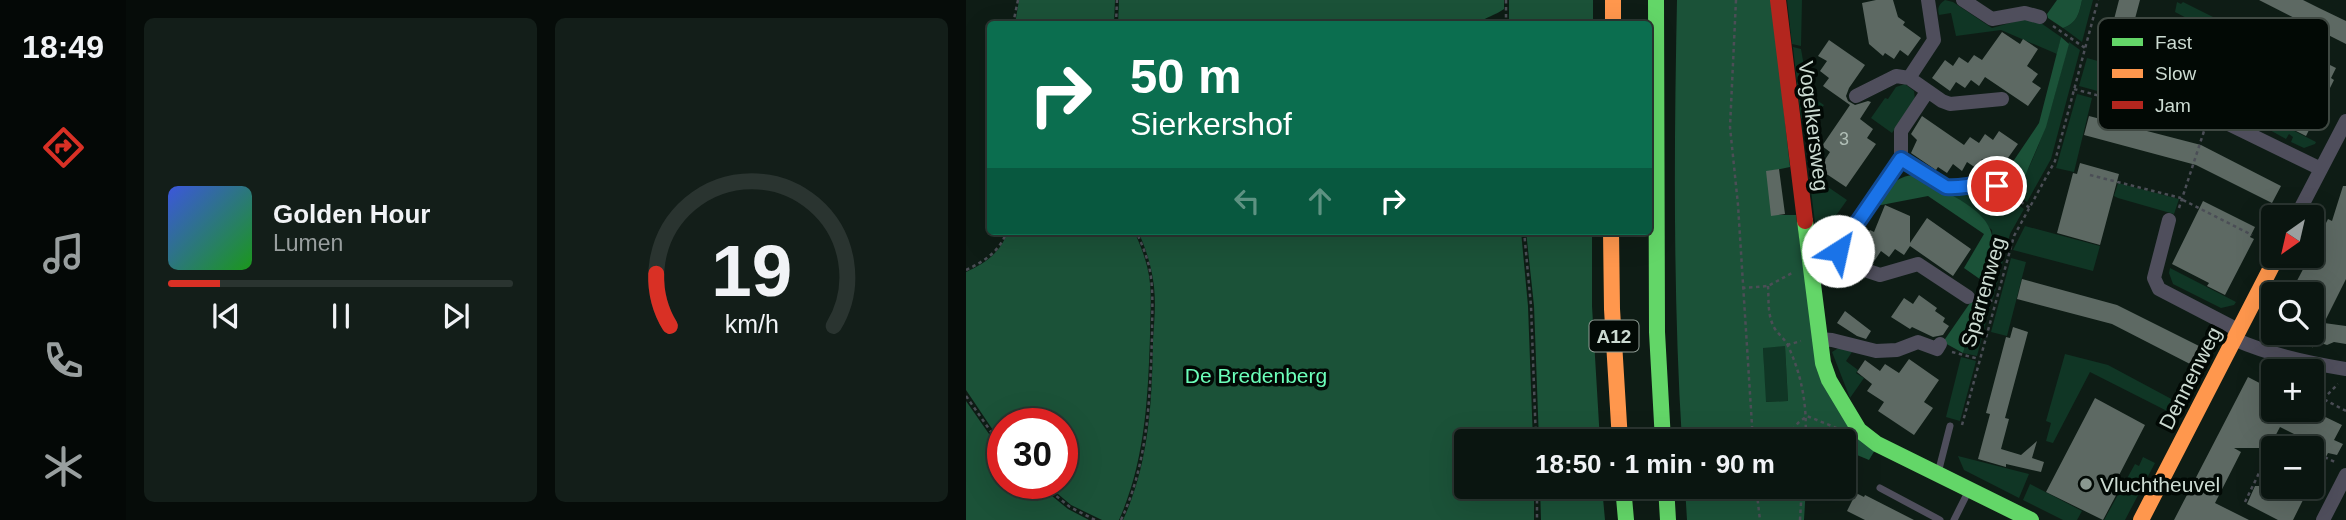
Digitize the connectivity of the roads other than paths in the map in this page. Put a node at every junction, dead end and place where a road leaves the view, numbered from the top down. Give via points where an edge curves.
1 (1614, 0) edge
2 (1656, 0) edge
3 (1778, 0) edge
4 (1928, 0) edge
5 (1963, 0) edge
6 (2040, 17) road end
7 (1613, 21) edge
8 (1909, 78) junction
9 (1927, 92) junction
10 (1856, 96) dead end
11 (2002, 100) dead end
12 (2346, 121) edge
13 (2238, 130) edge
14 (2339, 150) edge
15 (1901, 159) junction
16 (2321, 169) junction
17 (1997, 186) road end
18 (2303, 205) edge
19 (2169, 220) dead end
20 (1611, 235) edge
21 (1838, 251) junction
22 (1809, 256) junction
23 (2271, 268) edge
24 (1968, 298) dead end
25 (2236, 335) junction
26 (1819, 339) junction
27 (1940, 344) road end
28 (2343, 375) edge
29 (1951, 426) dead end
30 (1619, 429) edge
31 (1662, 429) edge
32 (1938, 474) junction
33 (2346, 475) edge
34 (1880, 488) dead end
35 (1970, 489) junction
36 (1624, 499) edge
37 (1667, 499) edge
38 (1626, 520) edge
39 (1668, 520) edge
40 (1940, 520) edge
41 (1954, 520) edge
42 (2031, 520) edge
43 (2141, 520) edge
44 (2323, 520) edge

1 - 7 main road
2 - 31 main road, A12 via 1657,332
3 - 22 main road, Vogelkersweg
4 - 8 street via 1934,40
5 - 6 street via 1992,19 2025,13
8 - 9 street
8 - 10 street via 1896,76
9 - 11 street via 1950,103
9 - 15 street via 1900,131
12 - 14 street
13 - 16 street
14 - 16 street
15 - 17 street via 1946,187 1982,182
15 - 21 street
16 - 18 street
19 - 25 street via 2154,278 2159,289
20 - 30 main road, A12
21 - 22 street
21 - 24 street via 1880,275 1917,264
22 - 26 main road, Vogelkersweg
23 - 25 main road, Dennenweg
25 - 28 street via 2260,351
25 - 43 main road, Dennenweg
26 - 27 street via 1876,351 1918,342 1937,349
26 - 32 main road, Vogelkersweg via 1829,380 1859,430
29 - 32 lane
32 - 35 main road, Vogelkersweg
33 - 44 street
34 - 40 lane
35 - 41 lane
35 - 42 main road, Vogelkersweg
36 - 38 main road
37 - 39 main road

